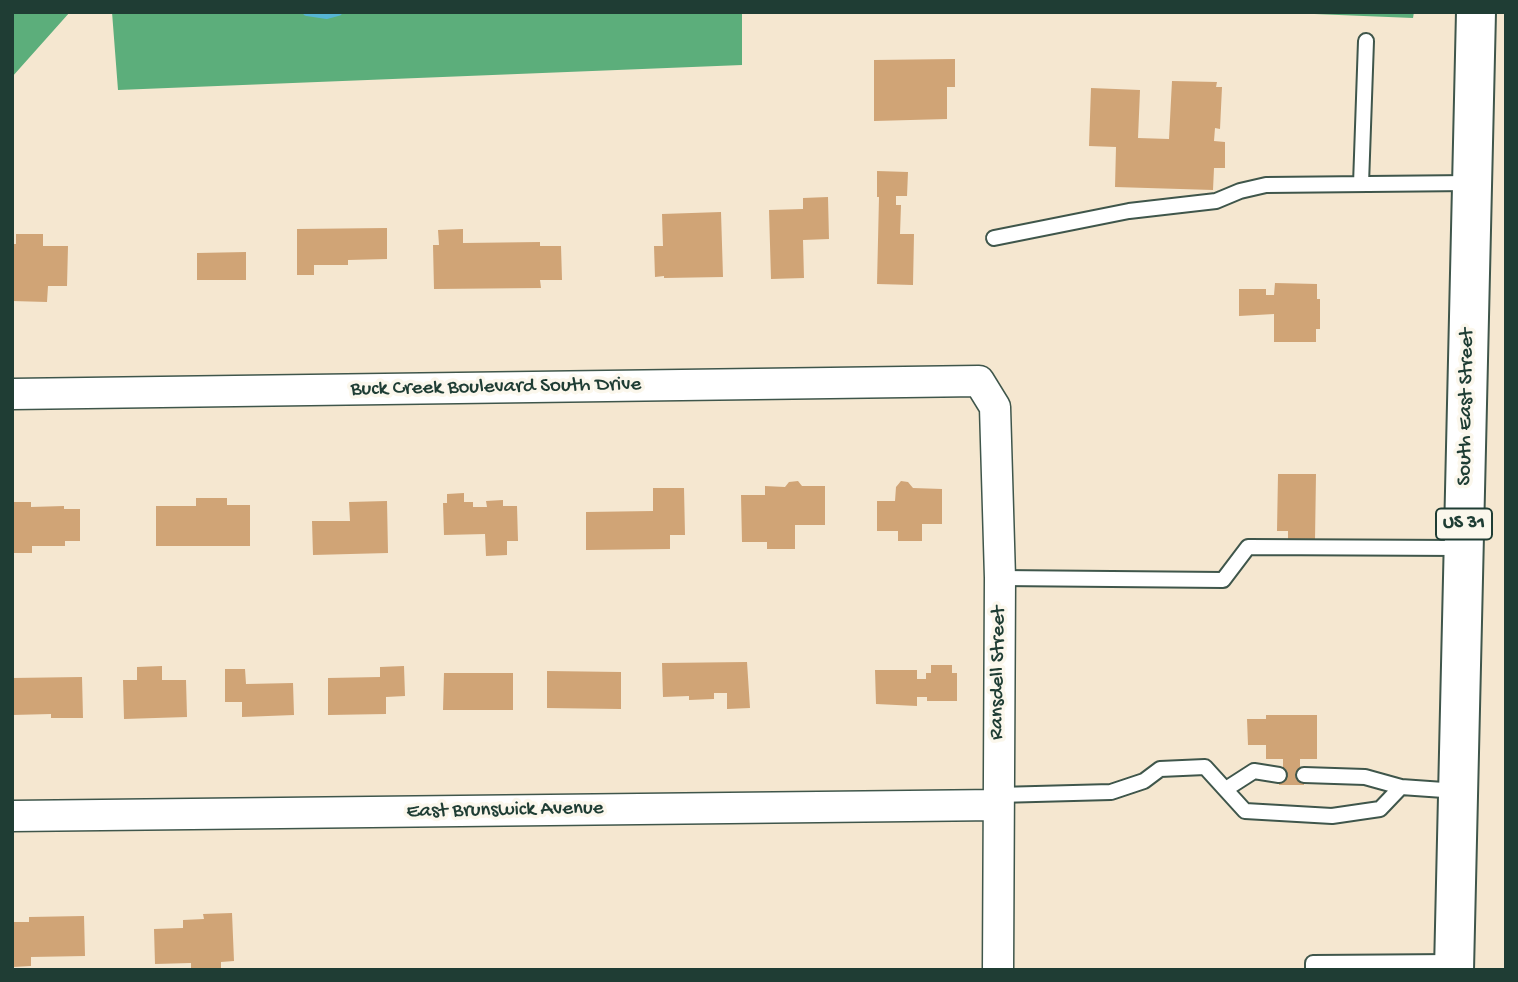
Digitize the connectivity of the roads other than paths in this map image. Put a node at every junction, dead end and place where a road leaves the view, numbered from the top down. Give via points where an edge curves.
1 (1476, 12) edge
2 (1366, 41) dead end
3 (1472, 183) junction
4 (1361, 184) junction
5 (994, 238) dead end
6 (979, 381) joint
7 (12, 394) edge
8 (1464, 548) junction
9 (1000, 578) junction
10 (1279, 775) dead end
11 (1304, 775) dead end
12 (1401, 787) junction
13 (1226, 789) junction
14 (1458, 791) junction
15 (998, 800) junction
16 (12, 816) edge
17 (1454, 966) edge
18 (998, 970) edge
19 (1313, 970) edge

1 - 3 main road, South East Street / US 31
2 - 4 lane
3 - 4 lane
3 - 8 main road, South East Street / US 31
4 - 5 lane via 1266,185 1216,201 1129,211
6 - 7 street, Buck Creek Boulevard South Drive
6 - 9 street, Ransdell Street via 995,407
8 - 9 lane via 1248,547 1223,580
8 - 14 main road, South East Street / US 31
9 - 15 street, Ransdell Street
10 - 13 lane via 1254,771
11 - 12 lane via 1365,777
12 - 13 lane via 1381,809 1332,816 1245,811
12 - 14 lane
13 - 15 lane via 1205,767 1160,769 1143,781 1111,792
14 - 17 main road, South East Street / US 31
15 - 16 street, East Brunswick Avenue
15 - 18 street, Ransdell Street
17 - 19 lane via 1312,963

